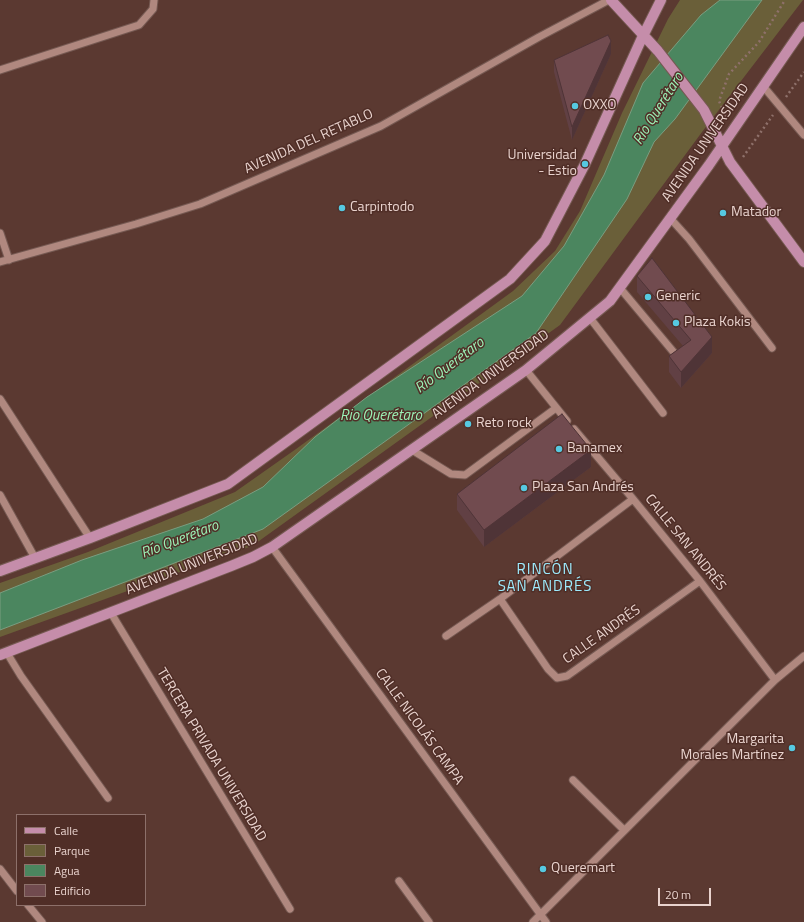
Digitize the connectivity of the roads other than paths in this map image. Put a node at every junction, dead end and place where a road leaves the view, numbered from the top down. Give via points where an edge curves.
1 (154, 0) edge
2 (610, 0) edge
3 (661, 0) edge
4 (804, 27) edge
5 (644, 34) junction
6 (0, 70) edge
7 (762, 86) junction
8 (804, 135) edge
9 (722, 145) junction
10 (670, 218) junction
11 (0, 233) edge
12 (9, 260) junction
13 (0, 262) edge
14 (804, 262) edge
15 (620, 288) junction
16 (590, 318) junction
17 (772, 348) dead end
18 (676, 355) edge
19 (526, 370) junction
20 (0, 399) edge
21 (556, 408) junction
22 (663, 413) dead end
23 (412, 450) junction
24 (0, 495) edge
25 (633, 499) junction
26 (90, 538) junction
27 (272, 547) junction
28 (35, 558) junction
29 (0, 571) edge
30 (700, 581) junction
31 (500, 599) junction
32 (110, 613) junction
33 (446, 636) dead end
34 (3, 654) edge
35 (804, 656) edge
36 (775, 680) junction
37 (573, 780) dead end
38 (108, 798) dead end
39 (624, 830) junction
40 (1, 872) edge
41 (399, 880) dead end
42 (16, 890) edge
43 (29, 906) edge
44 (290, 909) dead end
45 (540, 914) junction
46 (42, 922) edge
47 (429, 922) edge
48 (533, 922) edge
49 (546, 922) edge

1 - 6 street via 153,9 139,25
2 - 5 main road, AVENIDA DEL RETABLO
2 - 12 street, AVENIDA DEL RETABLO via 381,126 200,204
3 - 5 main road
4 - 7 main road, AVENIDA UNIVERSIDAD
5 - 9 main road, AVENIDA DEL RETABLO via 704,110
5 - 26 main road via 585,164 545,241 510,279 228,484
7 - 8 street
7 - 9 main road, AVENIDA UNIVERSIDAD
9 - 10 main road, AVENIDA UNIVERSIDAD
9 - 14 main road, AVENIDA DEL RETABLO via 735,168
10 - 15 main road, AVENIDA UNIVERSIDAD
10 - 17 street
11 - 12 street
12 - 13 street, AVENIDA DEL RETABLO
15 - 16 main road, AVENIDA UNIVERSIDAD via 610,301
15 - 18 street
16 - 19 main road, AVENIDA UNIVERSIDAD
16 - 22 street
19 - 21 street, CALLE SAN ANDRÉS
19 - 23 main road, AVENIDA UNIVERSIDAD
20 - 26 street
21 - 23 street via 465,475 451,474
21 - 25 street, CALLE SAN ANDRÉS
23 - 27 main road, AVENIDA UNIVERSIDAD
24 - 28 street
25 - 30 street, CALLE SAN ANDRÉS
25 - 31 street
26 - 28 main road
27 - 32 main road, AVENIDA UNIVERSIDAD via 253,557
27 - 45 street, CALLE NICOLÁS CAMPA
28 - 29 main road
30 - 31 street, CALLE ANDRÉS via 568,676 557,678 548,669
30 - 36 street, CALLE SAN ANDRÉS
31 - 33 street
32 - 34 main road, AVENIDA UNIVERSIDAD
32 - 44 street, TERCERA PRIVADA UNIVERSIDAD
34 - 38 street
35 - 36 street
36 - 39 street
37 - 39 street
39 - 45 street
40 - 42 street
41 - 47 street
43 - 46 street
45 - 48 street
45 - 49 street, CALLE NICOLÁS CAMPA

